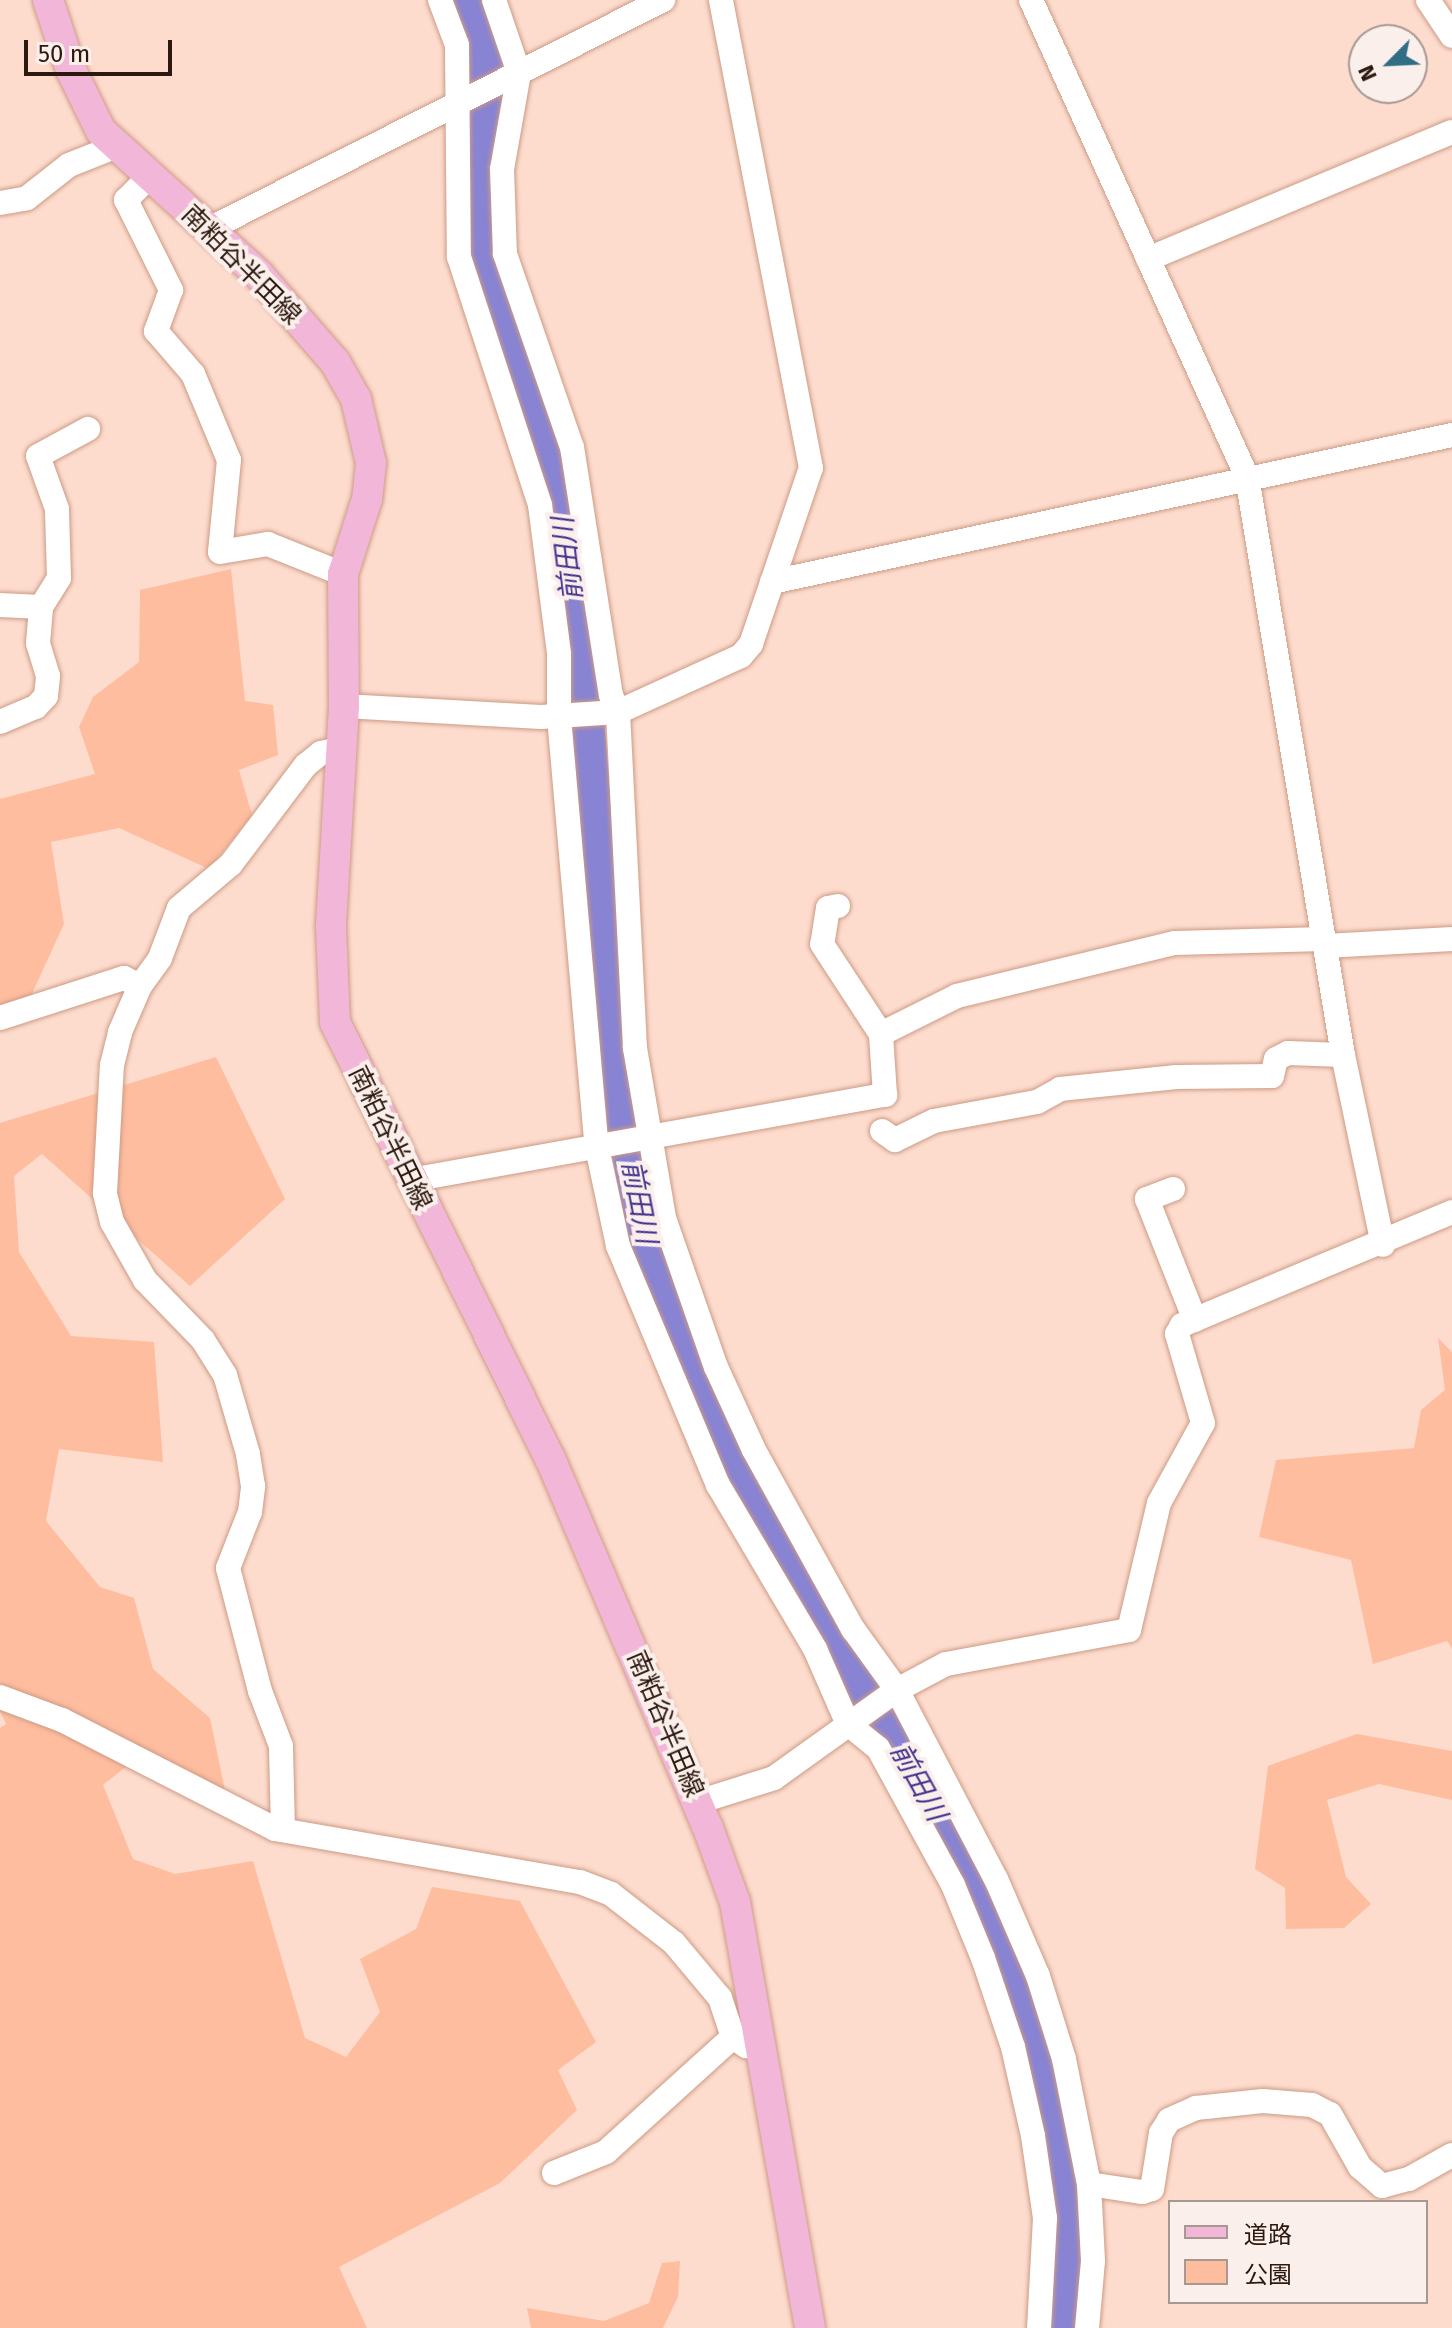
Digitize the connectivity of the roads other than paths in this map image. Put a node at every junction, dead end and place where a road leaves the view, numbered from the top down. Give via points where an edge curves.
1 (48, 0) edge
2 (440, 0) edge
3 (494, 0) edge
4 (663, 0) edge
5 (721, 0) edge
6 (1031, 0) edge
7 (1428, 0) edge
8 (1452, 36) edge
9 (513, 76) junction
10 (460, 103) junction
11 (1452, 132) edge
12 (117, 146) junction
13 (150, 176) junction
14 (0, 203) edge
15 (207, 230) junction
16 (1148, 259) junction
17 (88, 429) dead end
18 (1452, 435) edge
19 (1247, 477) junction
20 (343, 574) junction
21 (772, 582) junction
22 (0, 605) edge
23 (41, 607) junction
24 (344, 706) junction
25 (613, 712) junction
26 (559, 717) junction
27 (0, 722) edge
28 (340, 749) junction
29 (838, 906) dead end
30 (1452, 939) edge
31 (1324, 942) junction
32 (140, 986) junction
33 (0, 1018) edge
34 (881, 1034) junction
35 (1343, 1055) junction
36 (885, 1095) junction
37 (648, 1135) junction
38 (601, 1143) junction
39 (411, 1180) junction
40 (1173, 1189) dead end
41 (1452, 1212) edge
42 (1383, 1245) junction
43 (1195, 1320) junction
44 (897, 1690) junction
45 (0, 1697) edge
46 (848, 1724) junction
47 (698, 1802) junction
48 (283, 1830) junction
49 (733, 2037) junction
50 (761, 2056) junction
51 (1452, 2155) edge
52 (554, 2173) dead end
53 (1089, 2184) junction
54 (810, 2328) edge
55 (1039, 2328) edge
56 (1087, 2328) edge

1 - 12 main road, 南粕谷半田線 via 71,70 101,131
2 - 10 street via 457,45
3 - 9 street
4 - 9 street
5 - 21 street via 811,468
6 - 16 street
7 - 8 street
9 - 10 street
9 - 25 street via 502,169 505,254 572,447
10 - 15 street
10 - 26 street via 459,257 540,505 559,654
11 - 16 street
12 - 13 main road, 南粕谷半田線
12 - 14 street via 69,165 27,198
13 - 15 main road, 南粕谷半田線
13 - 20 street via 126,200 171,290 156,331 193,374 229,460 220,552 268,544
15 - 20 main road, 南粕谷半田線 via 287,307 335,362 356,399 371,463 367,499
16 - 19 street
17 - 23 street via 38,456 57,509 59,578
18 - 19 street
19 - 21 street
19 - 31 street
20 - 24 main road, 南粕谷半田線
21 - 25 street via 751,644 741,656
22 - 23 street
23 - 27 street via 38,643 48,676 46,696 36,707
24 - 26 street
24 - 28 main road, 南粕谷半田線
25 - 26 street
25 - 37 street via 635,1048
26 - 38 street
28 - 32 street via 321,753 306,765 231,864 187,897 160,958
28 - 39 main road, 南粕谷半田線 via 331,927 335,1022
29 - 34 street via 828,908 822,944
30 - 31 street
31 - 34 street via 1175,943 957,996
31 - 35 street
32 - 33 street via 124,978
32 - 48 street via 112,1065 105,1193 112,1222 145,1280 203,1340 225,1375 248,1454 250,1512 228,1568 260,1691 281,1746
34 - 36 street
35 - 36 street via 1288,1053 1276,1059 1272,1076 1176,1077 1060,1089 1037,1102 934,1121 895,1140 879,1139
35 - 42 street
36 - 37 street
37 - 38 street
37 - 44 street via 664,1218 716,1367 754,1450 853,1629
38 - 39 street
38 - 46 street via 618,1246 647,1325 718,1485 815,1649
39 - 47 main road, 南粕谷半田線 via 550,1458
40 - 43 street via 1147,1199
41 - 42 street
42 - 43 street
43 - 44 street via 1177,1334 1203,1423 1159,1503 1129,1630 946,1664
44 - 46 street
44 - 53 street via 996,1879 1038,1976 1064,2059
45 - 48 street via 50,1714
46 - 47 street via 774,1778
46 - 55 street via 878,1748 953,1885 1013,2047 1045,2218
47 - 50 main road, 南粕谷半田線 via 735,1902
48 - 49 street via 580,1882 611,1894 674,1943 720,1998
49 - 50 street
49 - 52 street via 606,2152
50 - 54 main road, 南粕谷半田線
51 - 53 street via 1409,2179 1382,2186 1360,2167 1330,2114 1312,2105 1263,2101 1196,2108 1169,2120 1161,2133 1152,2189
53 - 56 street via 1093,2261

